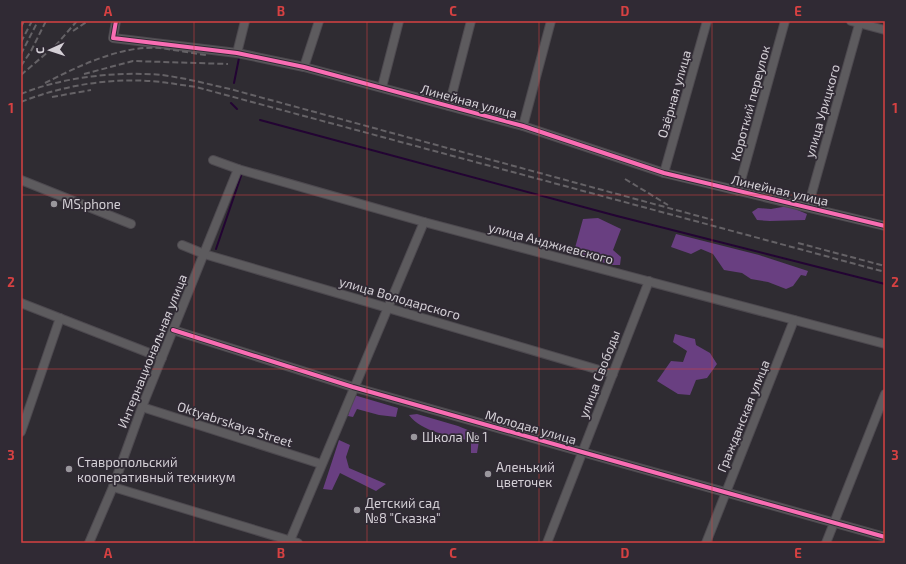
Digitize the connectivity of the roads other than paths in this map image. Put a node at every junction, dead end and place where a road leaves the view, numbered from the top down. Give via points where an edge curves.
1 (116, 21) edge
2 (245, 21) edge
3 (319, 21) edge
4 (399, 21) edge
5 (471, 21) edge
6 (551, 21) edge
7 (707, 21) edge
8 (785, 21) edge
9 (857, 22) edge
10 (885, 30) edge
11 (237, 53) junction
12 (304, 67) junction
13 (382, 87) junction
14 (450, 106) junction
15 (523, 126) junction
16 (213, 160) dead end
17 (238, 169) junction
18 (664, 173) junction
19 (21, 180) edge
20 (738, 191) junction
21 (808, 207) junction
22 (424, 222) junction
23 (131, 224) dead end
24 (885, 225) edge
25 (182, 245) dead end
26 (204, 254) junction
27 (649, 281) junction
28 (21, 303) edge
29 (388, 307) junction
30 (60, 318) junction
31 (794, 320) junction
32 (173, 330) junction
33 (885, 344) edge
34 (162, 358) junction
35 (613, 374) junction
36 (354, 387) junction
37 (885, 394) edge
38 (142, 407) junction
39 (21, 432) edge
40 (582, 452) junction
41 (321, 464) junction
42 (113, 487) junction
43 (726, 492) junction
44 (833, 523) junction
45 (885, 537) edge
46 (289, 542) edge
47 (89, 543) edge
48 (298, 543) edge
49 (547, 543) edge
50 (706, 543) edge
51 (826, 543) edge

1 - 11 street, Линейная улица via 113,38
2 - 11 street
3 - 12 street
4 - 13 street
5 - 14 street
6 - 15 street
7 - 18 street, Озёрная улица
8 - 20 street, Короткий переулок
9 - 10 street
9 - 21 street, улица Урицкого
11 - 12 street, Линейная улица
12 - 13 street, Линейная улица
13 - 14 street, Линейная улица
14 - 15 street, Линейная улица
15 - 18 street, Линейная улица
16 - 17 street, улица Анджиевского
17 - 22 street, улица Анджиевского
17 - 26 street, Интернациональная улица
18 - 20 street, Линейная улица
19 - 23 street
20 - 21 street, Линейная улица
21 - 24 street, Линейная улица
22 - 27 street, улица Анджиевского
22 - 29 street
25 - 26 street, улица Володарского
26 - 29 street, улица Володарского
26 - 32 street, Интернациональная улица
27 - 31 street, улица Анджиевского
27 - 35 street, улица Свободы
28 - 30 street
29 - 35 street, улица Володарского
29 - 36 street
30 - 34 street
30 - 39 street
31 - 33 street, улица Анджиевского
31 - 43 street, Гражданская улица
32 - 34 street, Интернациональная улица
32 - 36 street, Молодая улица
34 - 38 street, Интернациональная улица
35 - 40 street, улица Свободы
36 - 40 street, Молодая улица
36 - 41 street
37 - 44 street
38 - 41 street, Oktyabrskaya Street
38 - 42 street, Интернациональная улица
40 - 43 street, Молодая улица
40 - 49 street, улица Свободы
41 - 46 street
42 - 46 street
42 - 47 street, Интернациональная улица
43 - 44 street, Молодая улица
43 - 50 street, Гражданская улица
44 - 45 street, Молодая улица
44 - 51 street
46 - 48 street

